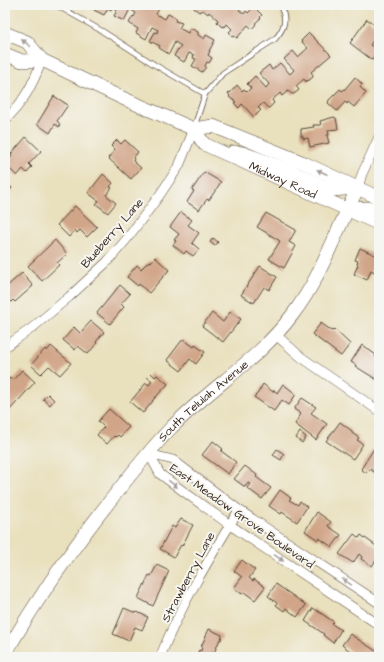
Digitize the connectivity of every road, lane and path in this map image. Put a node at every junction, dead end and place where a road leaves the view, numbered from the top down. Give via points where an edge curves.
1 (56, 5) edge
2 (279, 5) edge
3 (5, 33) edge
4 (5, 54) edge
5 (42, 60) junction
6 (206, 94) junction
7 (5, 120) edge
8 (194, 129) junction
9 (379, 137) edge
10 (221, 152) junction
11 (358, 188) junction
12 (379, 198) edge
13 (347, 209) junction
14 (379, 212) edge
15 (379, 224) edge
16 (276, 335) junction
17 (5, 347) edge
18 (379, 411) edge
19 (149, 454) junction
20 (239, 510) junction
21 (230, 525) junction
22 (379, 603) edge
23 (379, 625) edge
24 (5, 654) edge
25 (160, 657) edge

1 - 6 lane
2 - 6 lane via 285,16 275,39 223,73
5 -> 3 main road, Midway Road via 27,42
4 - 5 main road, Midway Road via 22,61
5 - 7 street via 31,88
5 - 8 main road, Midway Road
6 - 8 lane
8 - 10 main road, Midway Road via 204,144
11 -> 8 main road, Midway Road via 213,126
8 - 17 street, Blueberry Lane via 179,166 155,202 107,262 32,328
9 - 11 street, South Telulah Avenue
10 - 11 main road via 243,153 286,168 332,190
10 - 13 main road, Midway Road
11 - 12 main road, Midway Road
11 - 13 main road, South Telulah Avenue
13 - 14 main road via 370,208
13 - 15 main road, Midway Road
13 - 16 main road, South Telulah Avenue via 311,288
16 - 18 street via 301,357
16 - 19 main road, South Telulah Avenue via 168,430
19 - 20 street, East Meadow Grove Boulevard via 173,460
19 -> 21 street, East Meadow Grove Boulevard via 160,474
19 - 24 main road, South Telulah Avenue via 105,506 65,561
20 - 21 street, Strawberry Lane
22 -> 20 street, East Meadow Grove Boulevard
21 -> 23 street, East Meadow Grove Boulevard
21 - 25 street, Strawberry Lane via 206,564

